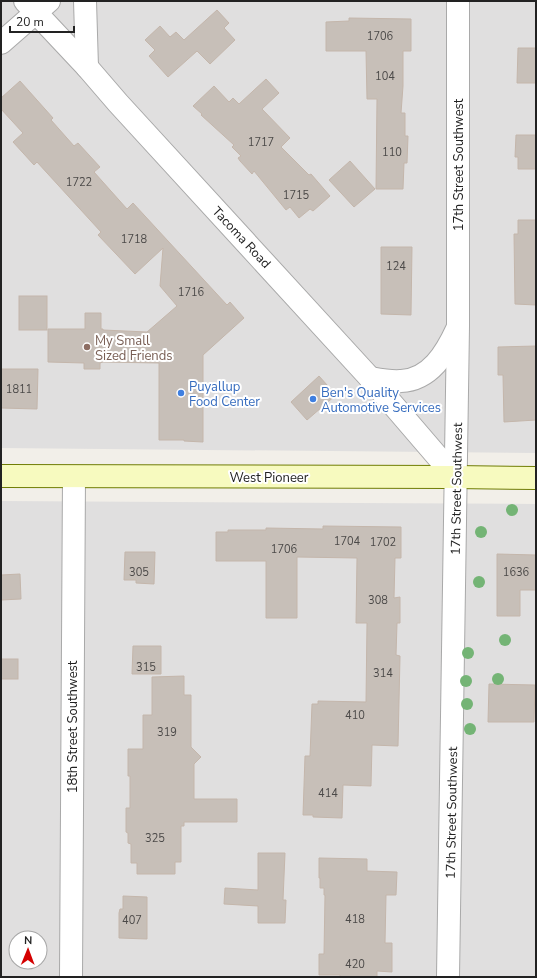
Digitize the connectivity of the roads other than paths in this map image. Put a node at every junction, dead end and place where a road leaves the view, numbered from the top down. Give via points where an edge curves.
1 (85, 1) edge
2 (458, 1) edge
3 (36, 5) edge
4 (1, 43) edge
5 (87, 67) junction
6 (458, 326) junction
7 (370, 378) junction
8 (1, 476) edge
9 (74, 477) junction
10 (456, 477) junction
11 (536, 478) edge
12 (71, 977) edge
13 (448, 977) edge

1 - 5 street
2 - 6 street, 17th Street Southwest
3 - 4 street
3 - 5 street, Tacoma Road
5 - 7 street, Tacoma Road
6 - 7 street via 442,357 424,374 402,381
6 - 10 street, 17th Street Southwest
7 - 10 street, Tacoma Road
8 - 9 main road, West Pioneer
9 - 10 main road, West Pioneer
9 - 12 street, 18th Street Southwest
10 - 11 main road, West Pioneer
10 - 13 street, 17th Street Southwest

